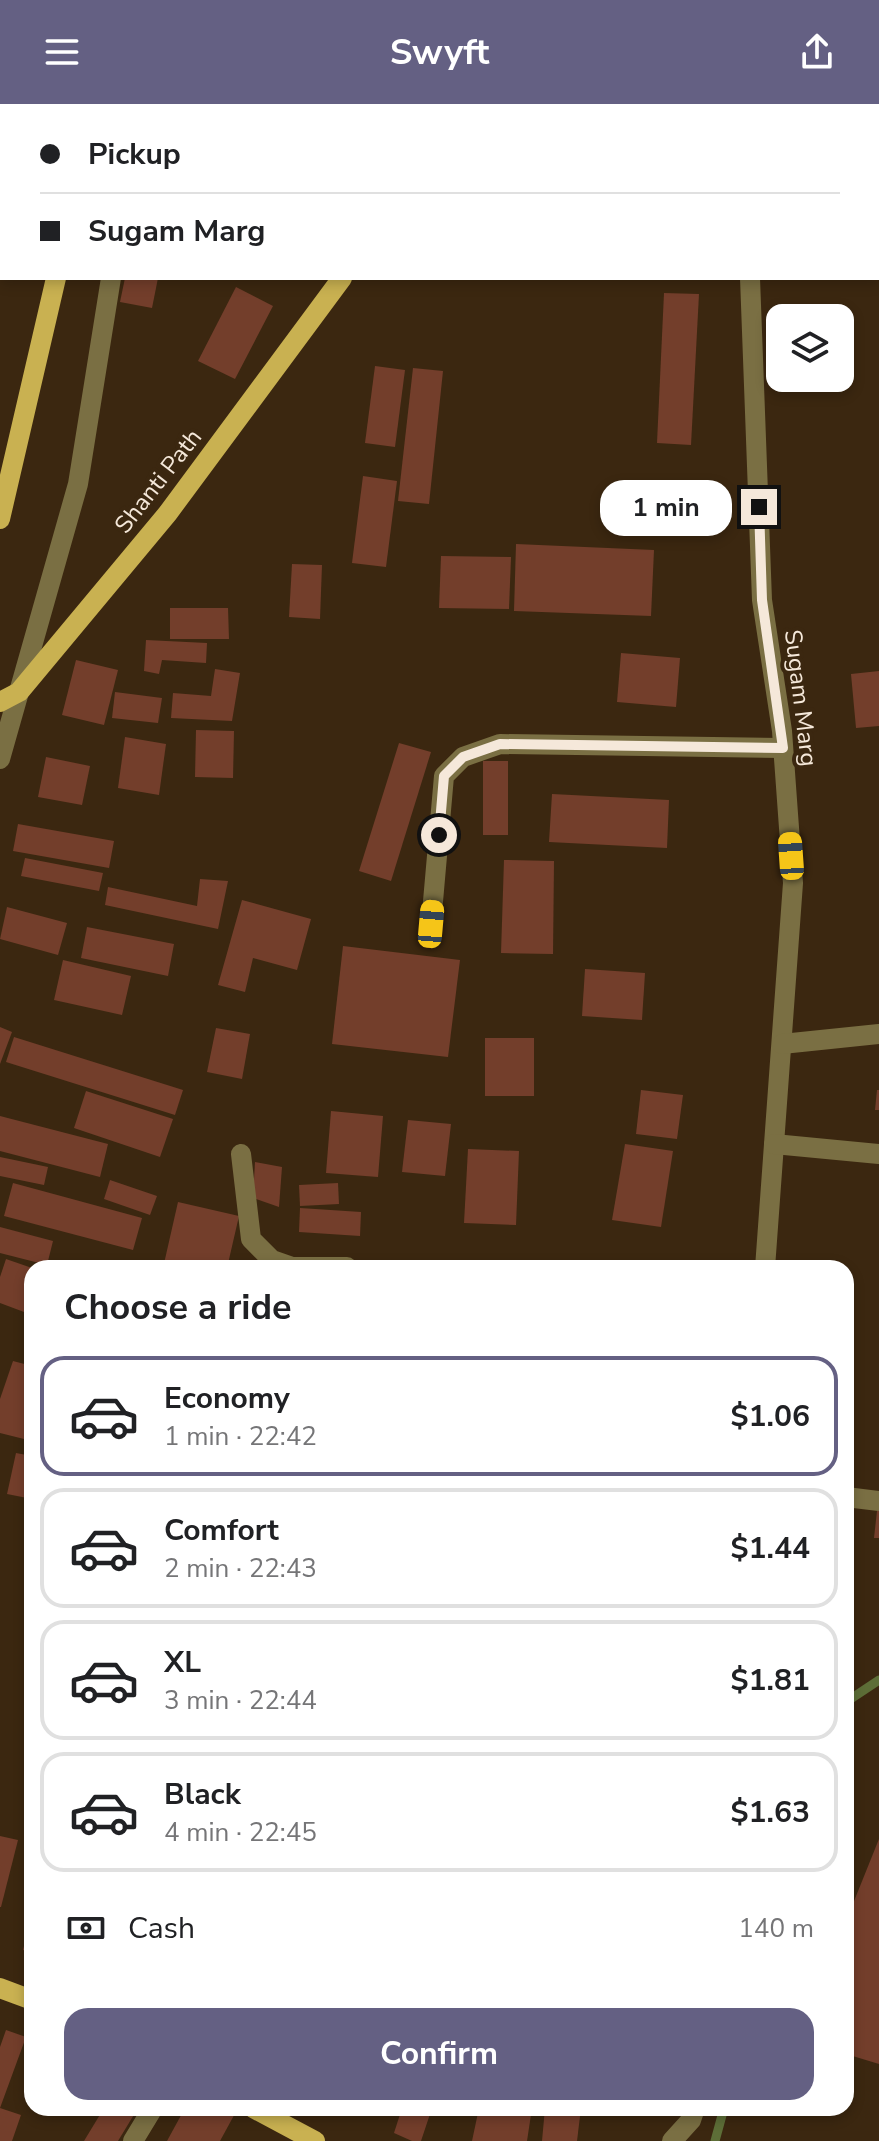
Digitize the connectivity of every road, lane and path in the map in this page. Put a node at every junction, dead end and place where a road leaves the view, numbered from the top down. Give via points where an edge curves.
1 (56, 280) edge
2 (111, 280) edge
3 (341, 280) edge
4 (750, 280) edge
5 (0, 519) edge
6 (19, 692) junction
7 (0, 702) edge
8 (783, 748) junction
9 (0, 759) edge
10 (431, 924) dead end
11 (879, 1034) edge
12 (782, 1044) junction
13 (774, 1144) junction
14 (241, 1154) dead end
15 (879, 1154) edge
16 (272, 1260) edge
17 (766, 1260) edge
18 (854, 1498) edge
19 (879, 1501) edge
20 (0, 1988) edge
21 (24, 1997) edge
22 (148, 2116) edge
23 (268, 2116) edge
24 (692, 2116) edge
25 (133, 2141) edge
26 (315, 2141) edge
27 (672, 2141) edge

1 - 5 main road
2 - 6 street via 78,484
3 - 6 main road, Shanti Path via 168,513
4 - 8 street, Sugam Marg via 762,600
6 - 7 main road, Shanti Path
6 - 9 street
8 - 10 street via 500,744 463,757 444,776
8 - 12 street, Sugam Marg via 793,883
11 - 12 street
12 - 13 street, Sugam Marg
13 - 15 street
13 - 17 street, Sugam Marg
14 - 16 street via 251,1239
18 - 19 street
20 - 21 main road
22 - 25 street
23 - 26 main road
24 - 27 street

